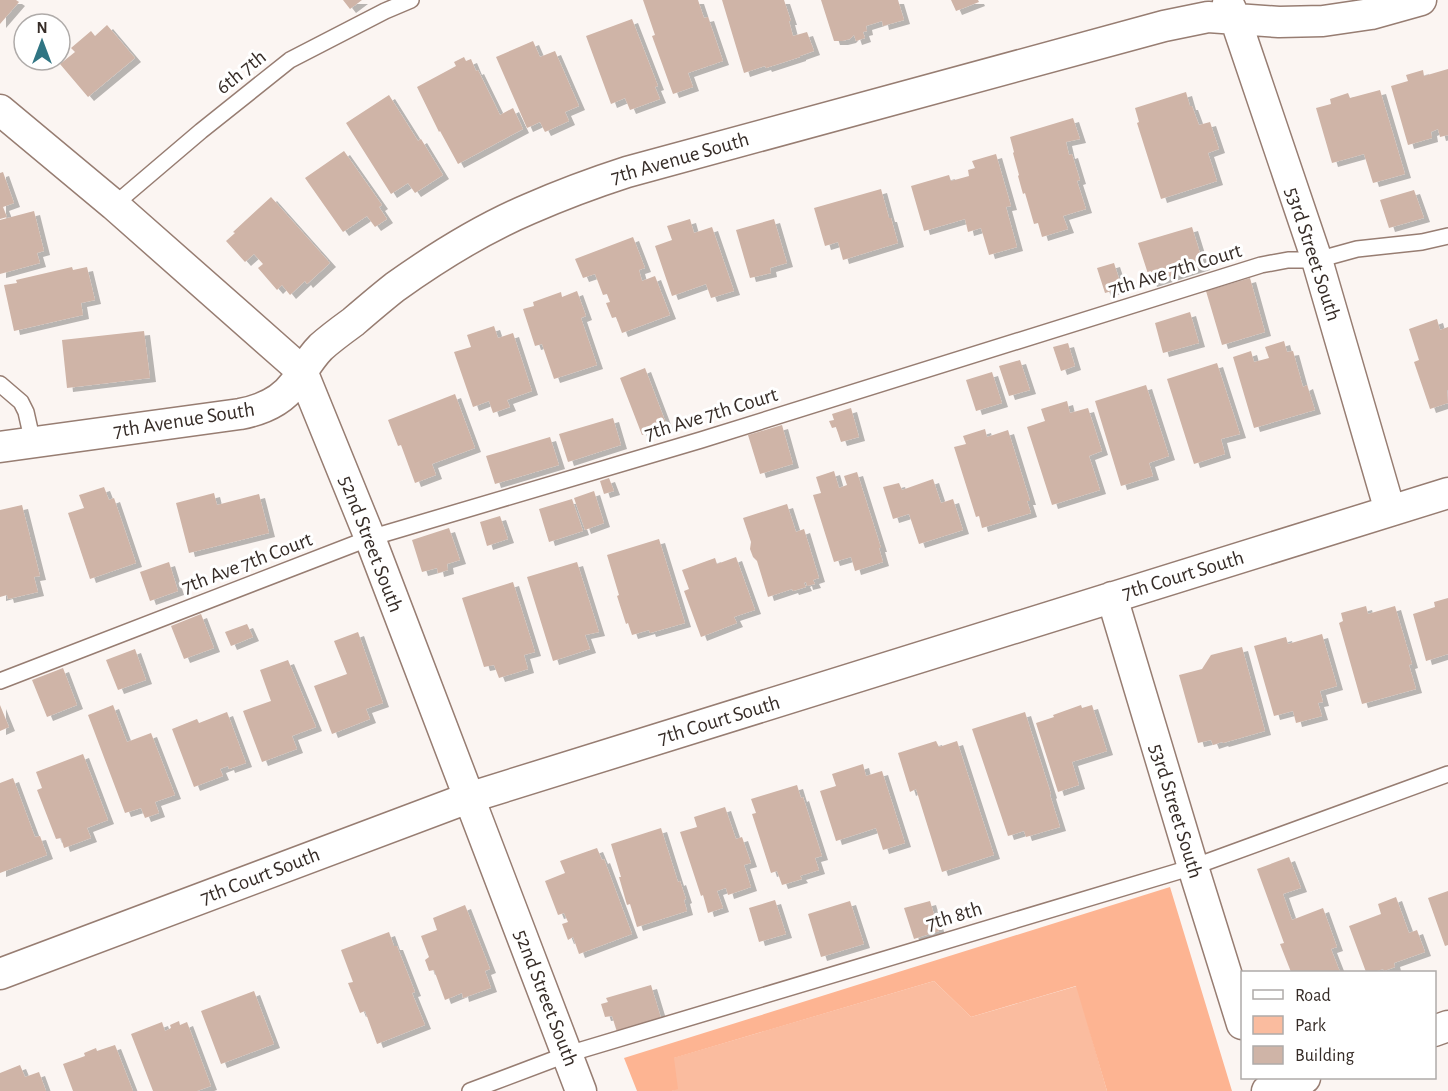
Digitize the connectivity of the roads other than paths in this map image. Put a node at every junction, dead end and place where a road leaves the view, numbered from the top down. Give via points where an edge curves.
1 (411, 0) edge
2 (1420, 0) edge
3 (1231, 9) edge
4 (0, 110) edge
5 (114, 205) junction
6 (1448, 236) edge
7 (1317, 260) junction
8 (302, 370) junction
9 (0, 384) edge
10 (33, 443) junction
11 (0, 447) edge
12 (1448, 493) edge
13 (1390, 511) junction
14 (370, 538) junction
15 (1112, 597) junction
16 (0, 681) edge
17 (1448, 774) edge
18 (468, 798) junction
19 (1193, 867) junction
20 (0, 974) edge
21 (1241, 1021) edge
22 (568, 1054) junction
23 (1299, 1079) edge
24 (470, 1091) edge
25 (581, 1091) edge
26 (1265, 1091) edge

1 - 5 lane, 6th 7th via 290,60
2 - 3 street, 7th Avenue South via 1371,14 1323,21 1280,22
3 - 7 street, 53rd Street South
3 - 8 street, 7th Avenue South via 576,189 517,214 436,260 394,288 324,345
4 - 5 street, 52nd Street South
5 - 8 street, 52nd Street South
6 - 7 lane, 7th Ave 7th Court via 1357,249
7 - 13 street, 53rd Street South
7 - 14 lane, 7th Ave 7th Court via 1262,265
8 - 10 street, 7th Avenue South via 281,397 255,411
8 - 14 street, 52nd Street South
9 - 10 lane via 21,402
10 - 11 street, 7th Avenue South
12 - 13 street, 7th Court South
13 - 15 street, 7th Court South
14 - 16 lane, 7th Ave 7th Court
14 - 18 street, 52nd Street South
15 - 18 street, 7th Court South
15 - 19 street, 53rd Street South
17 - 19 lane, 7th 8th
18 - 20 street, 7th Court South
18 - 22 street, 52nd Street South
19 - 21 street, 53rd Street South
19 - 22 lane, 7th 8th
22 - 24 lane, 7th 8th
22 - 25 street, 52nd Street South
23 - 26 street

